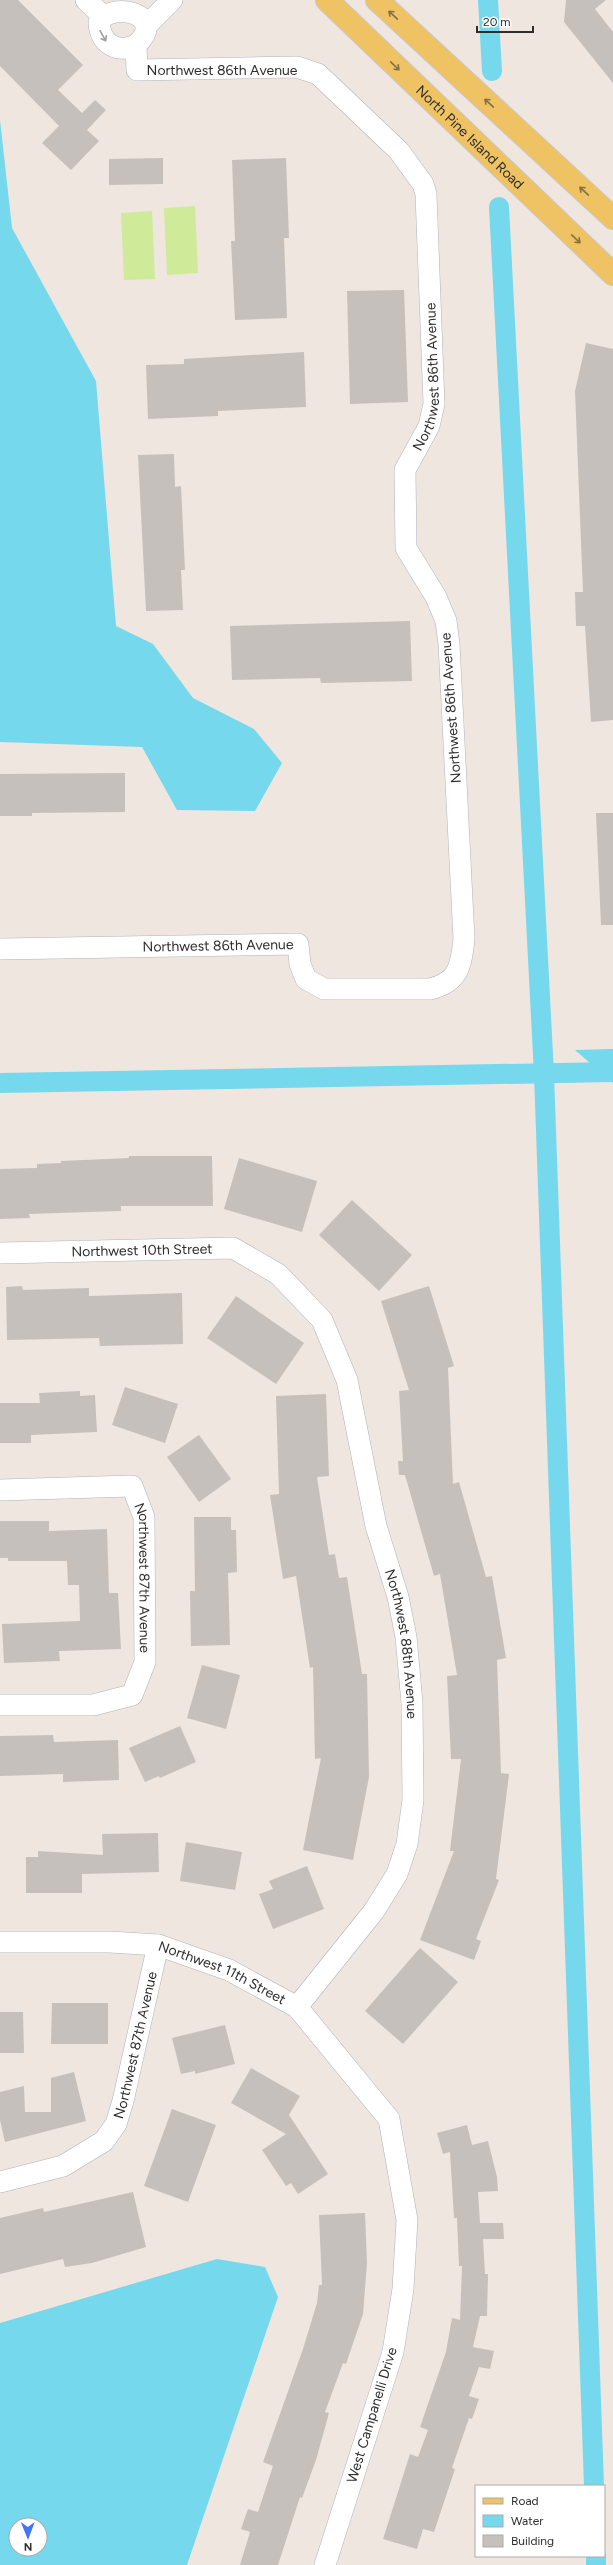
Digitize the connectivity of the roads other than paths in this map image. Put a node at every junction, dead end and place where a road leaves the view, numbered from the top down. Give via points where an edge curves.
1 (86, 0) edge
2 (172, 0) edge
3 (327, 0) edge
4 (377, 0) edge
5 (122, 1) edge
6 (101, 14) junction
7 (146, 26) junction
8 (136, 45) junction
9 (613, 218) edge
10 (613, 274) edge
11 (0, 949) edge
12 (0, 1253) edge
13 (278, 1274) joint
14 (0, 1490) edge
15 (0, 1705) edge
16 (0, 1942) edge
17 (158, 1945) junction
18 (298, 2007) junction
19 (389, 2119) joint
20 (0, 2182) edge
21 (325, 2565) edge

1 - 6 street
2 - 7 street, Northwest 86th Avenue
3 -> 10 main road, North Pine Island Road
9 -> 4 main road
5 - 6 street via 110,6
5 - 7 street via 137,6 142,12
6 -> 8 street, Northwest 86th Avenue via 99,30 108,44 122,49
7 - 8 street, Northwest 86th Avenue via 142,40
8 - 11 street, Northwest 86th Avenue via 137,70 297,66 318,74 399,151 423,184 426,194 434,404 429,426 405,470 406,548 436,597 446,621 464,939 461,962 455,976 443,986 430,989 324,989 306,979 300,964 298,944
12 - 13 street, Northwest 10th Street via 233,1248
13 - 18 street, Northwest 88th Avenue via 322,1320 347,1380 376,1526 398,1597 406,1637 412,1703 413,1800 407,1844 397,1874 374,1911
14 - 15 street, Northwest 87th Avenue via 132,1486 144,1517 145,1662 132,1694 93,1705
16 - 17 street, Northwest 11th Street via 110,1942
17 - 18 street, Northwest 11th Street via 229,1970
17 - 20 street, Northwest 87th Avenue via 116,2124 104,2142 62,2166
18 - 19 street, Northwest 11th Street
19 - 21 street, West Campanelli Drive via 408,2220 403,2289 393,2352

